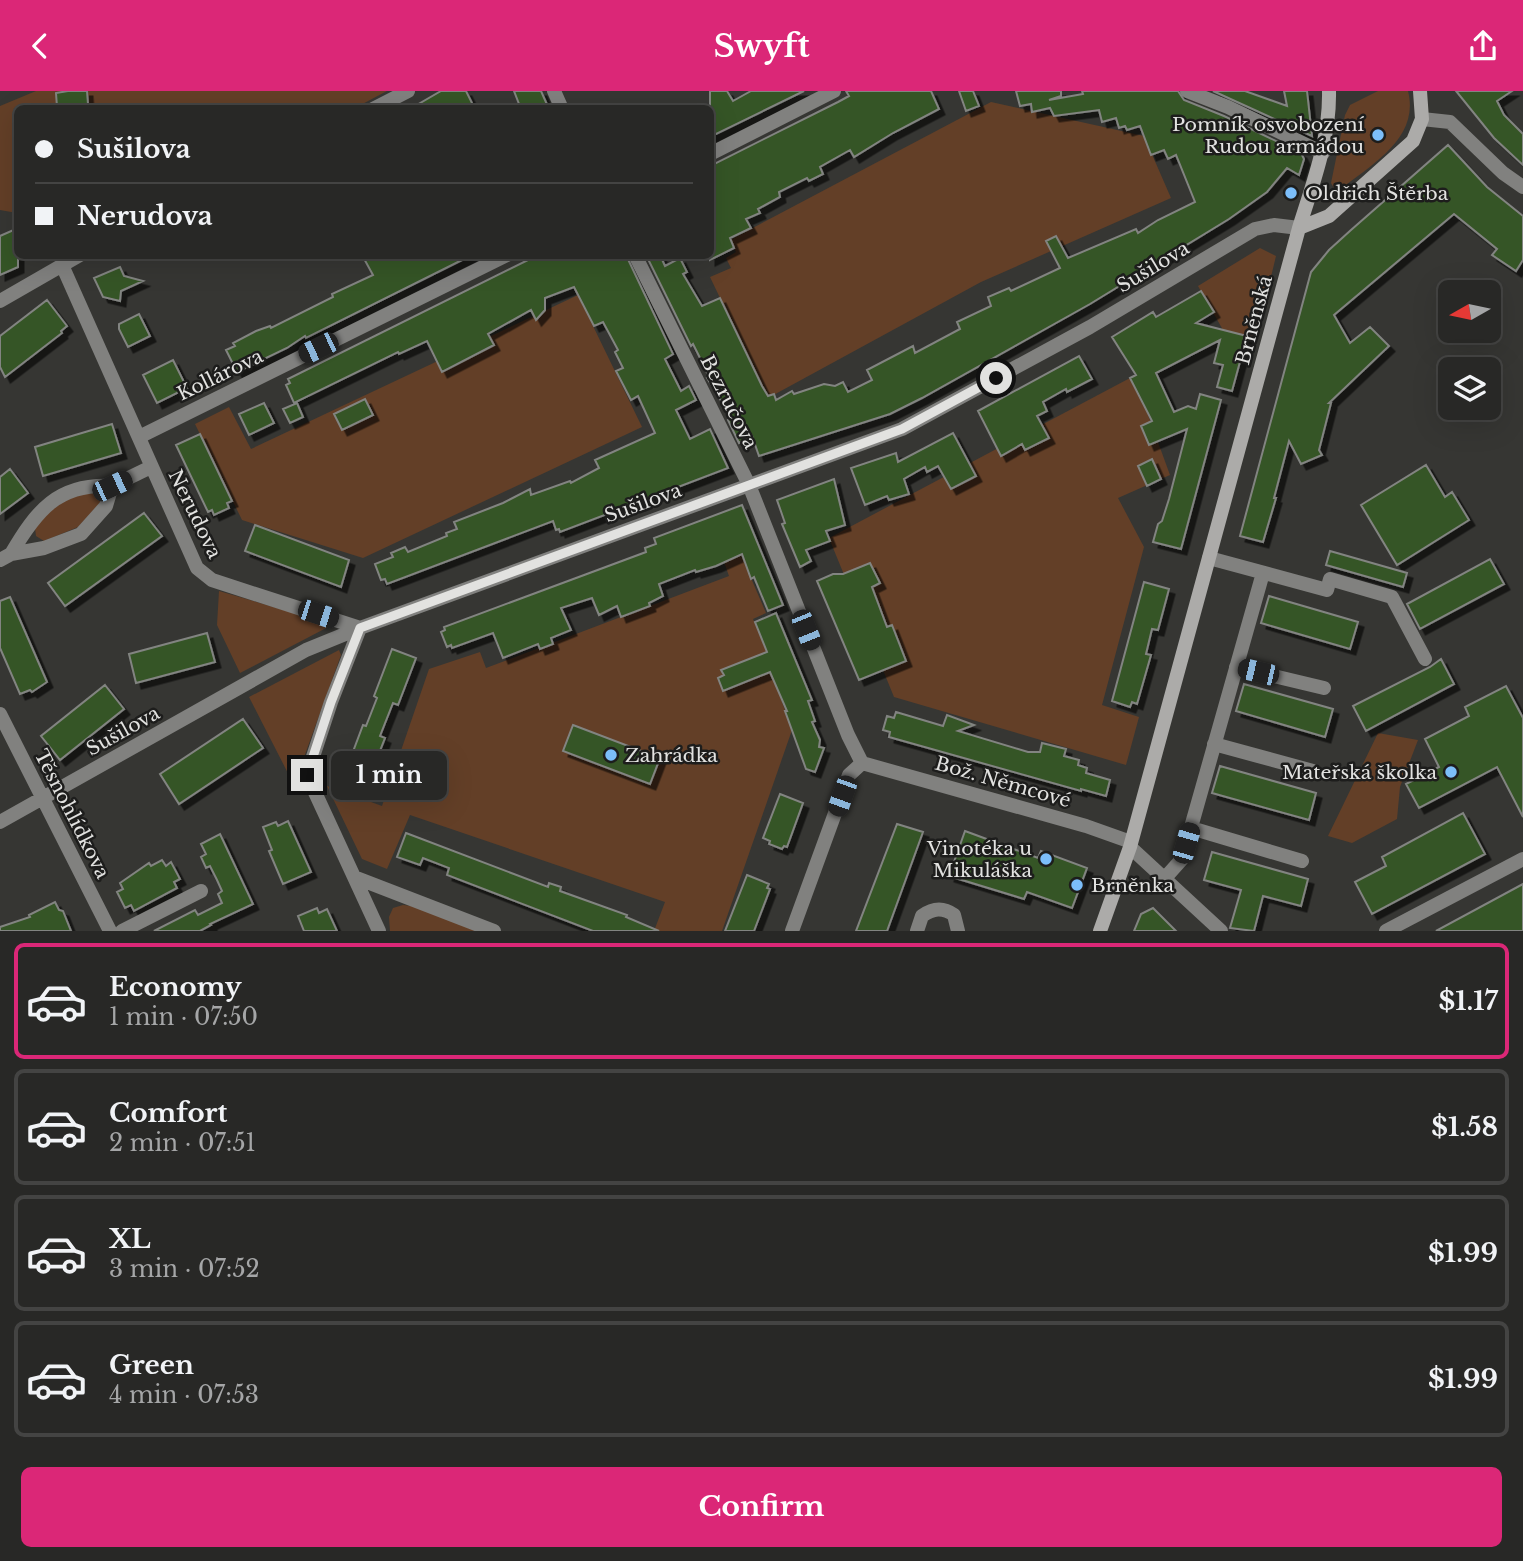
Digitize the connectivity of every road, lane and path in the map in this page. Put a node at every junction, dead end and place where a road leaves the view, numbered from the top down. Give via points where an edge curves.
1 (408, 91) edge
2 (834, 91) edge
3 (1187, 91) edge
4 (1329, 91) edge
5 (1420, 91) edge
6 (381, 105) edge
7 (1422, 119) junction
8 (714, 152) edge
9 (1323, 153) junction
10 (1523, 187) edge
11 (1299, 228) junction
12 (73, 259) edge
13 (499, 259) edge
14 (637, 259) edge
15 (62, 265) junction
16 (0, 301) edge
17 (139, 437) junction
18 (151, 467) junction
19 (749, 485) junction
20 (112, 486) junction
21 (6, 557) edge
22 (1209, 558) junction
23 (1264, 573) junction
24 (360, 628) junction
25 (1425, 659) dead end
26 (1236, 667) junction
27 (1324, 688) dead end
28 (0, 714) edge
29 (1214, 744) junction
30 (862, 762) junction
31 (1313, 771) dead end
32 (41, 798) junction
33 (0, 822) edge
34 (1191, 828) junction
35 (1131, 844) junction
36 (1523, 859) edge
37 (1302, 861) dead end
38 (354, 877) junction
39 (1165, 878) junction
40 (201, 891) dead end
41 (110, 931) edge
42 (122, 931) edge
43 (379, 931) edge
44 (494, 931) edge
45 (792, 931) edge
46 (917, 931) edge
47 (958, 931) edge
48 (1100, 931) edge
49 (1221, 931) edge
50 (1386, 931) edge

1 - 6 street
2 - 8 street
3 - 9 street
4 - 9 street, Brněnská
5 - 7 street
7 - 10 street via 1450,122
7 - 11 street via 1413,141 1329,216
9 - 11 street, Brněnská
11 - 19 street, Sušilova via 1274,225 1255,229 1090,327 902,429
11 - 22 street, Brněnská
12 - 15 street
13 - 17 street, Kollárova
14 - 19 street, Bezručova
15 - 16 street
15 - 17 street, Nerudova
17 - 18 street, Nerudova
18 - 20 street
18 - 24 street, Nerudova via 197,568 212,580
19 - 24 street, Sušilova
19 - 30 street, Bezručova
20 - 21 street via 71,489 52,500
20 - 21 street via 106,506 80,534
22 - 23 street
22 - 35 street, Brněnská
23 - 25 street via 1327,590 1330,579 1392,597
23 - 26 street
24 - 32 street, Sušilova via 306,650
24 - 38 street via 307,775
26 - 27 street
26 - 29 street
28 - 32 street, Těsnohlídkova
29 - 31 street
29 - 34 street
30 - 35 street, Bož. Němcové via 1086,826
30 - 45 street via 849,775
32 - 33 street, Sušilova
32 - 41 street, Těsnohlídkova
34 - 37 street
34 - 39 street via 1182,859
35 - 39 street
35 - 48 street, Brněnská
36 - 50 street
38 - 43 street
38 - 44 street
39 - 49 street
40 - 42 street
46 - 47 street via 922,916 943,909 954,915

